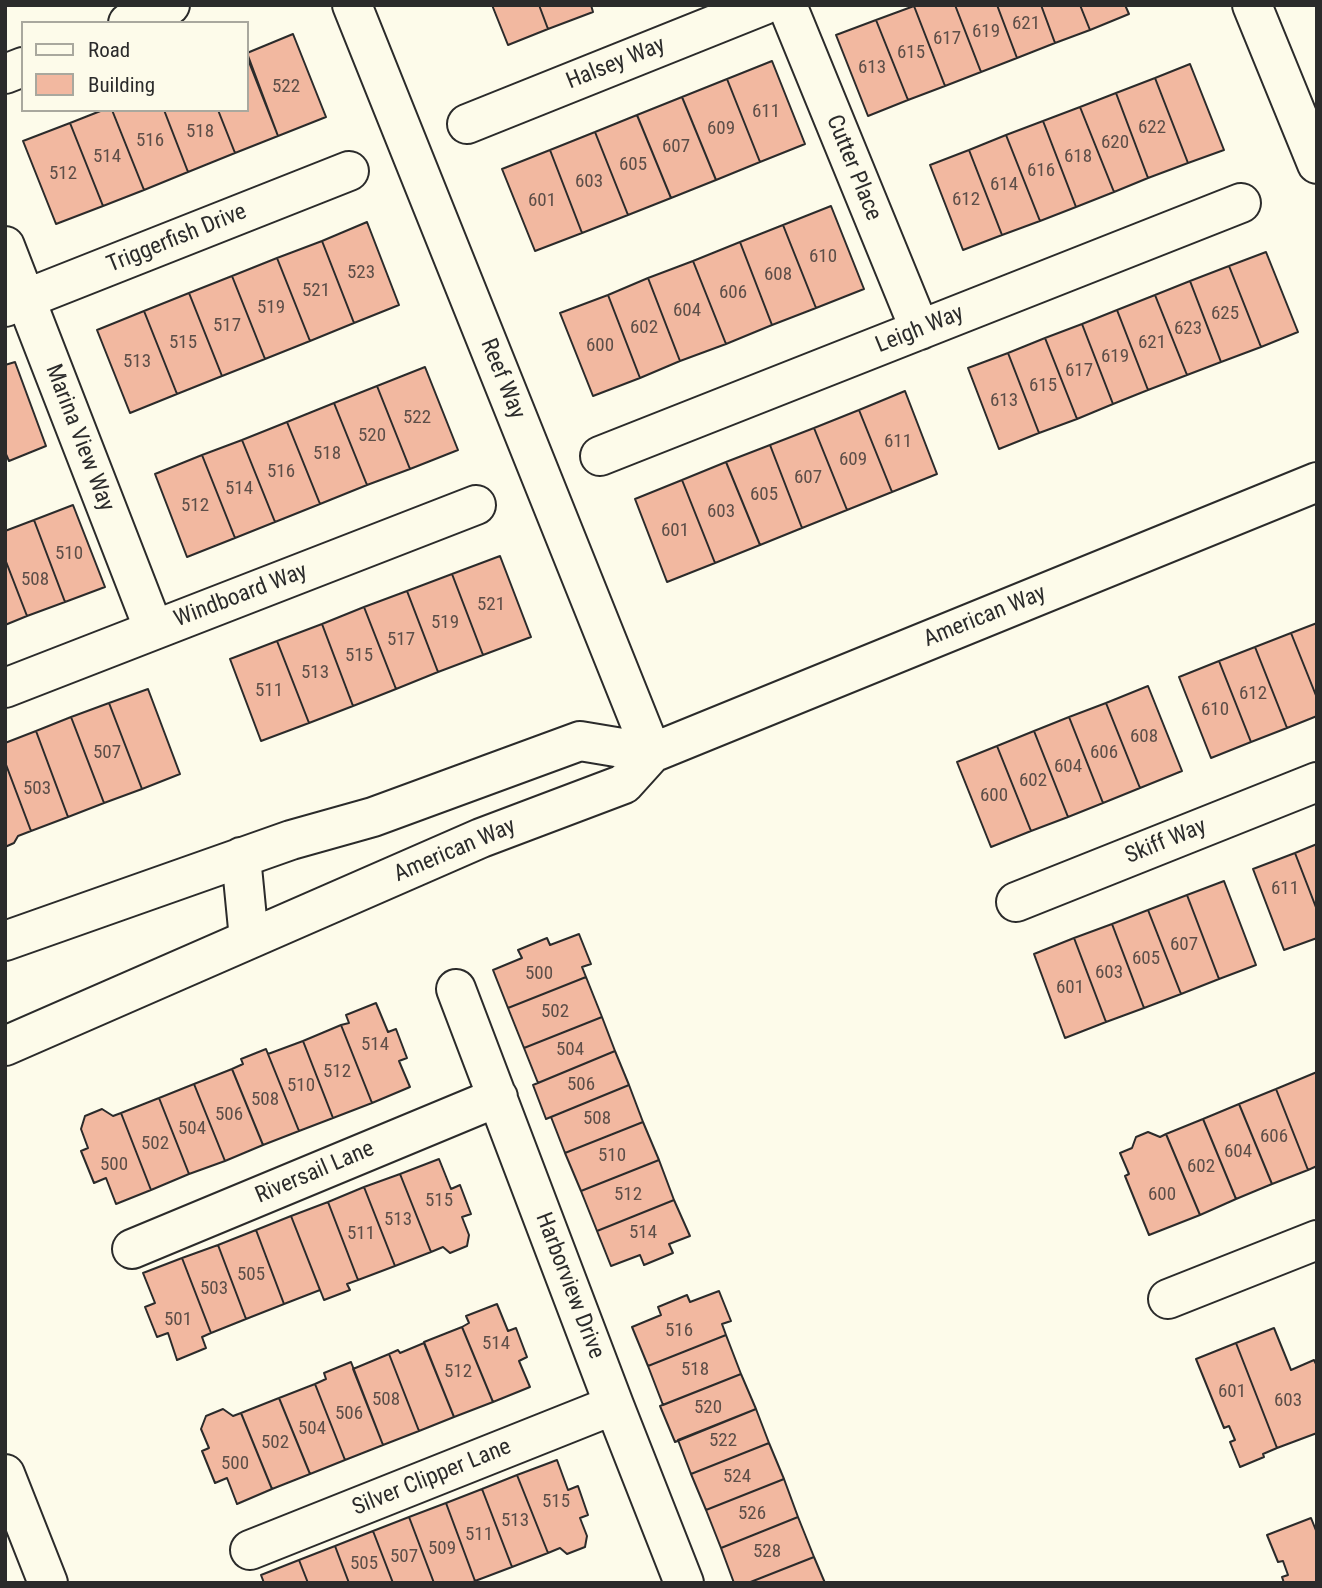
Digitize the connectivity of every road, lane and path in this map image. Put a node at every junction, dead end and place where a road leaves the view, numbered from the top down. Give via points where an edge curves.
1 (170, 5) edge
2 (352, 5) edge
3 (764, 5) edge
4 (787, 5) edge
5 (1252, 5) edge
6 (133, 21) edge
7 (467, 124) dead end
8 (1317, 164) edge
9 (349, 171) dead end
10 (1241, 204) dead end
11 (5, 246) edge
12 (15, 303) edge
13 (919, 330) junction
14 (600, 456) dead end
15 (1317, 482) edge
16 (476, 505) dead end
17 (154, 630) junction
18 (5, 688) edge
19 (652, 753) junction
20 (1317, 782) edge
21 (241, 857) junction
22 (1016, 902) dead end
23 (249, 939) junction
24 (5, 941) edge
25 (456, 989) dead end
26 (5, 1046) edge
27 (498, 1097) junction
28 (1317, 1240) edge
29 (132, 1249) dead end
30 (1168, 1299) dead end
31 (614, 1405) junction
32 (9, 1496) edge
33 (250, 1550) dead end
34 (48, 1583) edge
35 (684, 1583) edge

1 - 6 street
2 - 19 street, Reef Way
3 - 7 street, Halsey Way
4 - 13 street, Cutter Place
5 - 8 street
9 - 12 street, Triggerfish Drive
10 - 13 street, Leigh Way
11 - 12 street, Marina View Way
12 - 17 street, Marina View Way
13 - 14 street, Leigh Way
15 - 19 street, American Way
16 - 17 street, Windboard Way
17 - 18 street, Windboard Way
19 - 21 street via 580,741 373,817
19 - 23 street, American Way via 624,784 481,838
20 - 22 street, Skiff Way
21 - 23 street
21 - 24 street
23 - 26 street, American Way
25 - 27 street, Harborview Drive
27 - 29 street, Riversail Lane
27 - 31 street, Harborview Drive
28 - 30 street
31 - 33 street, Silver Clipper Lane
31 - 35 street, Harborview Drive
32 - 34 street

